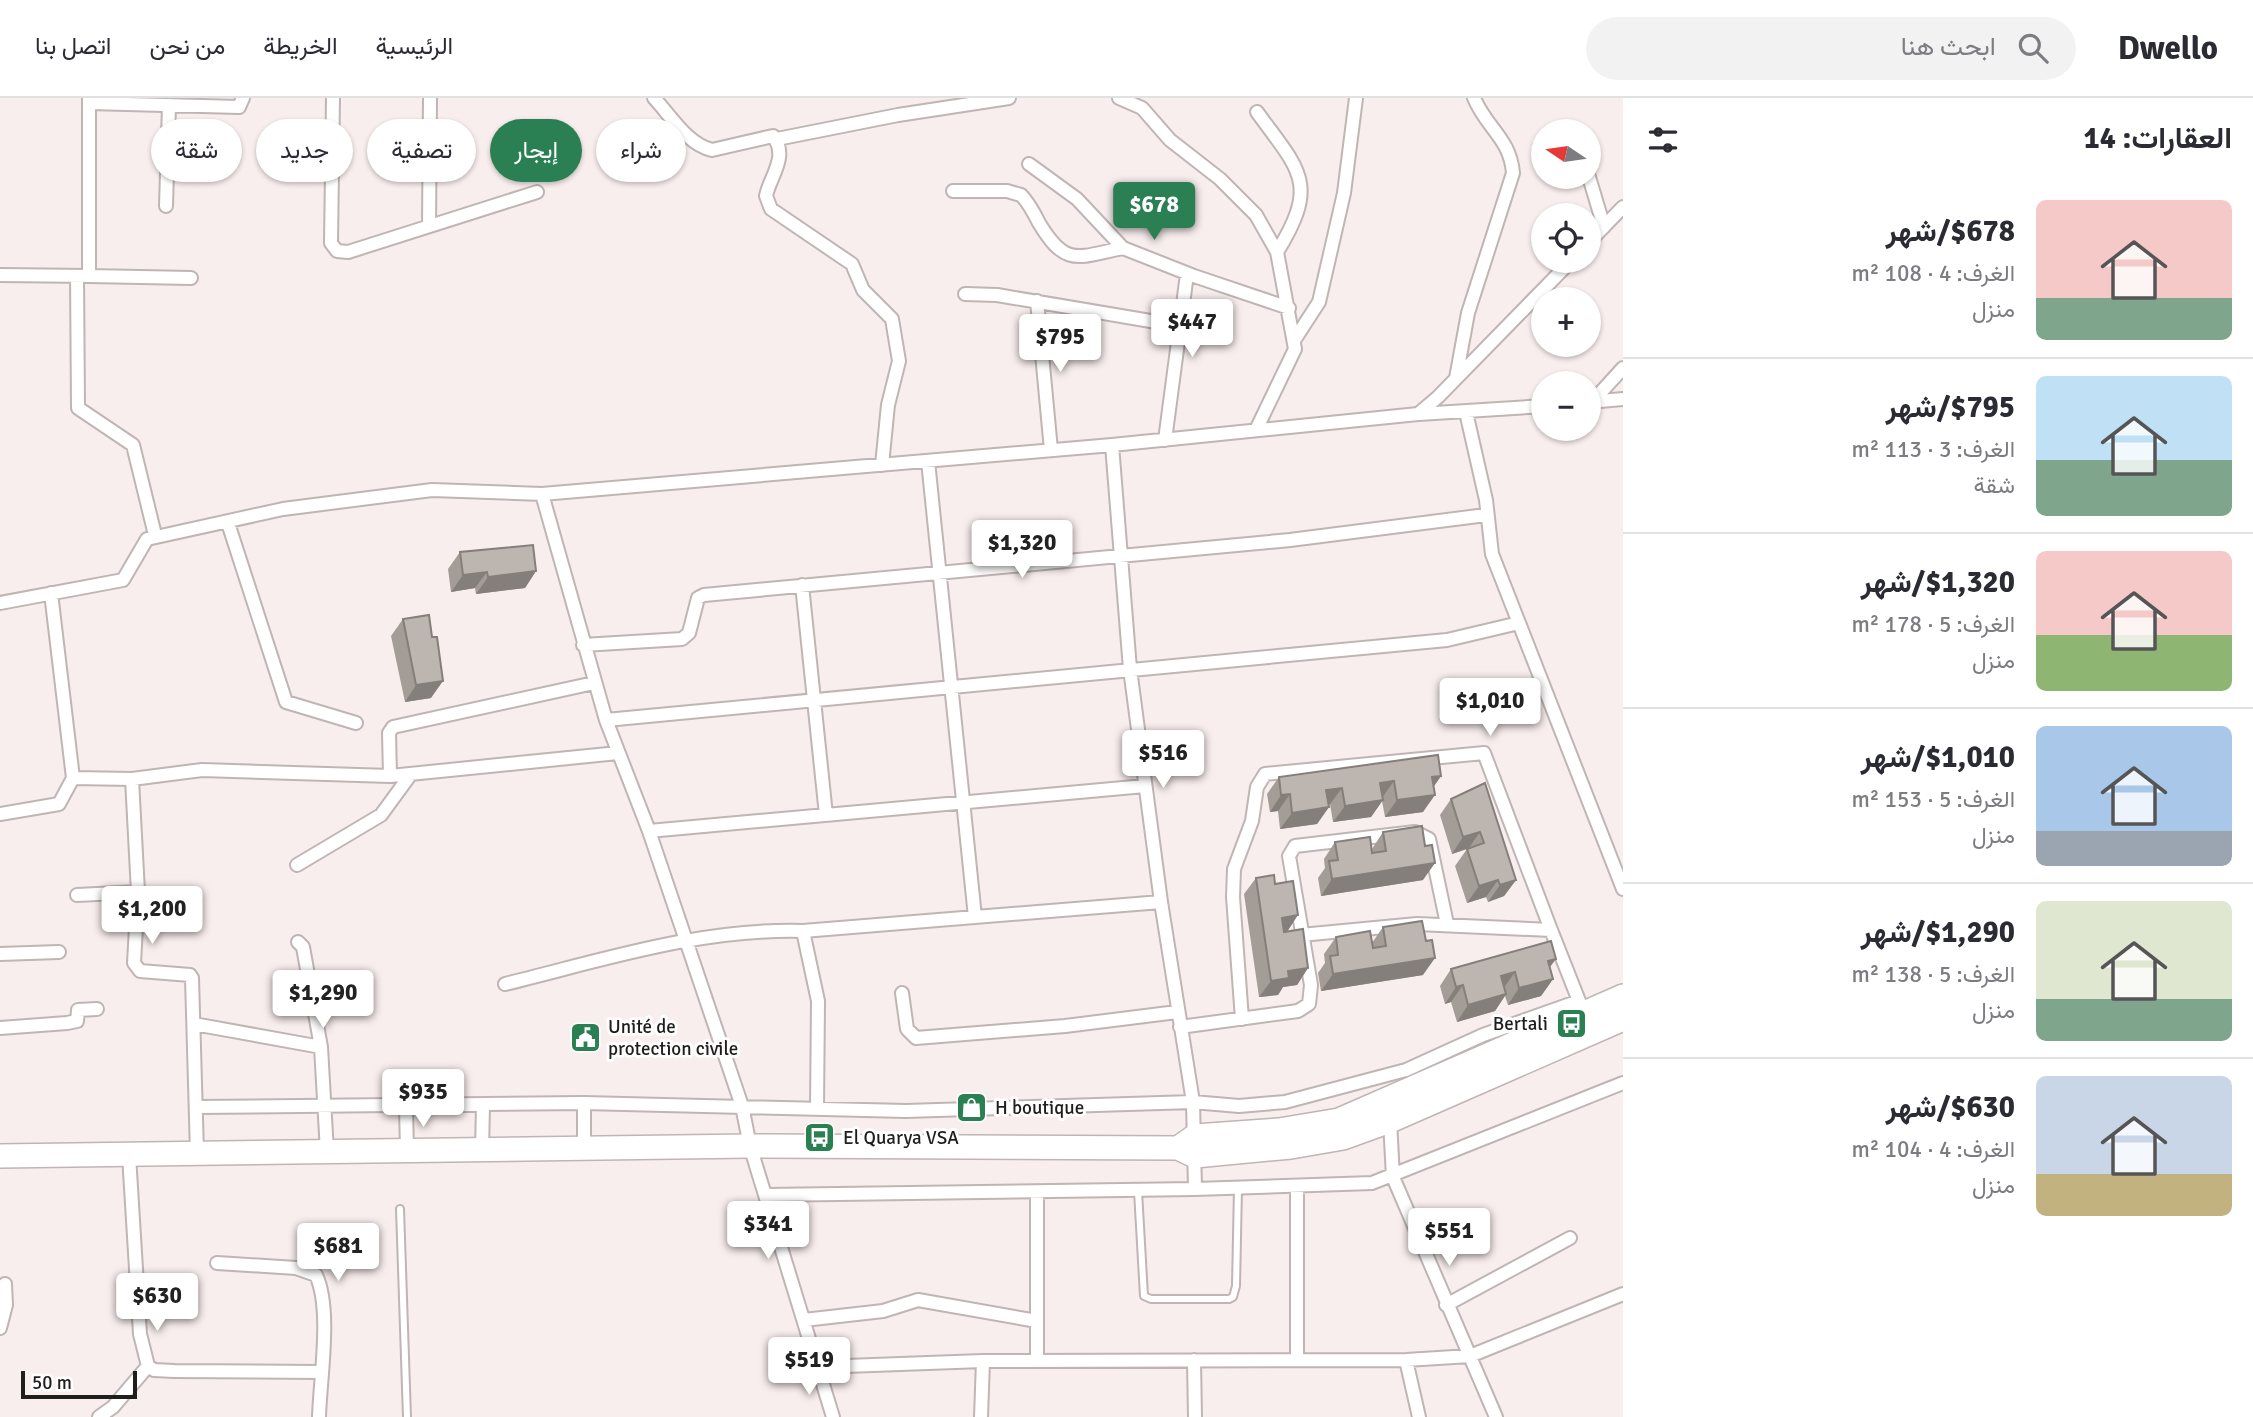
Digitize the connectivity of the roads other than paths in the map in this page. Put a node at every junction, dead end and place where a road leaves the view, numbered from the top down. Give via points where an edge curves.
1 (243, 98) edge
2 (333, 98) edge
3 (430, 98) edge
4 (654, 98) edge
5 (1009, 98) edge
6 (1119, 98) edge
7 (1356, 98) edge
8 (1474, 98) edge
9 (89, 101) edge
10 (1143, 103) edge
11 (169, 105) junction
12 (1257, 112) dead end
13 (777, 139) junction
14 (1029, 164) dead end
15 (1593, 189) edge
16 (953, 191) dead end
17 (537, 192) dead end
18 (166, 206) dead end
19 (1623, 207) edge
20 (429, 226) junction
21 (1604, 227) junction
22 (1601, 230) edge
23 (1123, 248) junction
24 (1277, 252) junction
25 (1559, 273) edge
26 (1187, 274) junction
27 (0, 275) edge
28 (83, 276) junction
29 (191, 278) dead end
30 (965, 294) dead end
31 (1037, 301) junction
32 (1289, 308) junction
33 (1180, 326) junction
34 (1295, 339) junction
35 (1623, 368) edge
36 (1456, 378) junction
37 (1601, 391) edge
38 (1623, 399) edge
39 (1601, 401) edge
40 (1531, 407) edge
41 (1466, 412) junction
42 (1418, 414) junction
43 (1255, 430) junction
44 (1164, 440) junction
45 (1112, 445) junction
46 (1051, 450) junction
47 (928, 461) junction
48 (882, 465) junction
49 (542, 494) junction
50 (1486, 515) junction
51 (228, 523) junction
52 (155, 535) junction
53 (1121, 554) junction
54 (940, 571) junction
55 (802, 585) junction
56 (51, 593) junction
57 (0, 603) edge
58 (1519, 623) junction
59 (583, 645) junction
60 (1130, 669) junction
61 (594, 683) junction
62 (951, 687) junction
63 (815, 700) junction
64 (606, 720) junction
65 (356, 723) dead end
66 (618, 753) junction
67 (411, 774) junction
68 (390, 776) junction
69 (73, 778) junction
70 (132, 779) junction
71 (1145, 786) junction
72 (962, 802) junction
73 (0, 814) edge
74 (826, 815) junction
75 (649, 831) junction
76 (297, 865) dead end
77 (1623, 889) edge
78 (138, 892) junction
79 (78, 895) dead end
80 (1161, 902) junction
81 (975, 917) junction
82 (1447, 924) junction
83 (1551, 930) junction
84 (803, 931) junction
85 (1301, 935) junction
86 (686, 940) junction
87 (298, 942) dead end
88 (58, 952) dead end
89 (0, 954) edge
90 (505, 984) dead end
91 (902, 993) dead end
92 (1623, 996) edge
93 (1581, 1007) junction
94 (97, 1009) dead end
95 (1177, 1012) junction
96 (1242, 1019) junction
97 (1623, 1019) edge
98 (194, 1024) junction
99 (1180, 1027) junction
100 (0, 1028) edge
101 (321, 1047) junction
102 (1623, 1083) edge
103 (1193, 1102) junction
104 (584, 1103) junction
105 (483, 1106) junction
106 (742, 1106) junction
107 (196, 1107) junction
108 (322, 1108) junction
109 (406, 1108) junction
110 (817, 1109) junction
111 (1390, 1121) junction
112 (750, 1146) junction
113 (1190, 1147) junction
114 (482, 1150) junction
115 (584, 1150) junction
116 (407, 1151) junction
117 (327, 1152) junction
118 (197, 1153) junction
119 (129, 1155) junction
120 (0, 1156) edge
121 (1393, 1177) junction
122 (1297, 1186) junction
123 (1238, 1188) junction
124 (1195, 1189) junction
125 (1138, 1191) junction
126 (1037, 1192) junction
127 (766, 1195) junction
128 (400, 1209) dead end
129 (1570, 1238) dead end
130 (217, 1263) dead end
131 (5, 1284) dead end
132 (1623, 1294) edge
133 (1446, 1305) junction
134 (804, 1320) junction
135 (1037, 1321) junction
136 (0, 1328) edge
137 (1470, 1356) junction
138 (1297, 1359) junction
139 (1194, 1360) junction
140 (1406, 1360) junction
141 (983, 1361) junction
142 (1037, 1361) junction
143 (148, 1366) junction
144 (818, 1367) junction
145 (320, 1372) junction
146 (99, 1417) edge
147 (319, 1417) edge
148 (407, 1417) edge
149 (833, 1417) edge
150 (981, 1417) edge
151 (1195, 1417) edge
152 (1419, 1417) edge
153 (1496, 1417) edge

1 - 11 street via 239,107
2 - 20 street via 333,248 341,253
3 - 20 street
4 - 13 street via 703,148 712,150 769,135
5 - 13 street
6 - 10 street
7 - 34 street via 1344,193 1319,302
8 - 36 street via 1481,115 1510,151 1513,173 1468,313
9 - 11 street
9 - 28 street
10 - 24 street via 1170,140 1256,215
11 - 18 street
12 - 24 street via 1301,179 1296,220
13 - 48 street via 778,165 766,196 771,209 852,264 863,290 892,319 898,361
14 - 23 street via 1077,199
15 - 21 street
16 - 23 street via 1021,195 1053,246 1075,257
17 - 20 street
19 - 21 street
21 - 22 street
23 - 26 street
24 - 32 street
25 - 36 street
26 - 32 street
26 - 33 street
27 - 28 street
28 - 29 street
28 - 52 street via 78,408 133,445
30 - 31 street
31 - 33 street
31 - 46 street
32 - 34 street
33 - 44 street
34 - 43 street via 1293,357
35 - 37 street
36 - 42 street
38 - 39 street
40 - 41 street
41 - 42 street
41 - 50 street
42 - 43 street
43 - 44 street
44 - 45 street
45 - 46 street
45 - 53 street
46 - 47 street
47 - 48 street
47 - 54 street
48 - 49 street
49 - 51 street via 432,490 282,509
49 - 59 street
50 - 53 street via 1290,540
50 - 58 street via 1489,544
51 - 52 street
51 - 65 street via 286,702
52 - 56 street via 142,544 123,580
53 - 54 street
53 - 60 street
54 - 55 street
54 - 62 street
55 - 59 street via 701,595 689,633 682,639
55 - 63 street
56 - 57 street
56 - 69 street
58 - 60 street via 1447,640
58 - 77 street
59 - 61 street
60 - 62 street
60 - 71 street
61 - 64 street
61 - 68 street via 393,727 389,733
62 - 63 street
62 - 72 street
63 - 64 street
63 - 74 street
64 - 66 street
66 - 67 street
66 - 75 street
67 - 68 street
67 - 76 street via 381,815
68 - 70 street via 202,770
69 - 70 street
69 - 73 street via 60,804
70 - 78 street
71 - 72 street
71 - 80 street
72 - 74 street
72 - 81 street
74 - 75 street
75 - 86 street
78 - 79 street
78 - 98 street via 135,968 190,975
80 - 81 street
80 - 95 street
81 - 84 street
82 - 83 street
82 - 85 street
82 - 85 street via 1429,839 1415,832 1292,848 1289,856
83 - 93 street
83 - 96 street via 1484,753 1265,774 1258,782 1252,821 1234,869
84 - 86 street via 730,932
84 - 110 street via 818,1001
85 - 96 street via 1311,985 1309,1004 1298,1011
86 - 90 street
86 - 106 street
87 - 101 street via 303,947
88 - 89 street
91 - 95 street via 907,1030 916,1038
92 - 93 highway
93 - 103 street via 1483,1035 1406,1070 1285,1102 1239,1106
93 - 113 highway via 1339,1120
94 - 100 street via 78,1010 77,1021 67,1023
95 - 99 street
96 - 99 street
97 - 111 highway
98 - 101 street
98 - 107 street
99 - 103 street
101 - 108 street
102 - 121 street
103 - 110 street via 906,1111
103 - 113 street
104 - 105 street
104 - 106 street
104 - 115 street
105 - 109 street
105 - 114 street
106 - 110 street
106 - 112 street
107 - 108 street
107 - 118 street
108 - 109 street
108 - 117 street
109 - 116 street
111 - 113 highway via 1321,1143
111 - 121 street
112 - 113 highway
112 - 115 highway
112 - 127 street
113 - 124 street
114 - 115 highway
114 - 116 highway
116 - 117 highway
117 - 118 highway
118 - 119 highway
119 - 120 highway
119 - 143 street via 140,1334
121 - 122 street via 1372,1183
121 - 133 street
122 - 123 street
122 - 138 street
123 - 124 street
123 - 125 lane via 1236,1286 1228,1299 1144,1296
124 - 125 street
125 - 126 street
126 - 127 street
126 - 135 street
127 - 134 street
128 - 148 lane
129 - 133 street
130 - 145 street via 296,1268 316,1275 322,1288
131 - 136 street
132 - 137 street
133 - 137 street
134 - 135 street via 883,1311 918,1300
134 - 144 street
135 - 142 street
137 - 140 street
137 - 153 street
138 - 139 street
138 - 140 street
139 - 142 street
139 - 151 street
140 - 152 street
141 - 142 street
141 - 144 street
141 - 150 street
143 - 145 street via 174,1371
143 - 146 street
144 - 149 street
145 - 147 street

